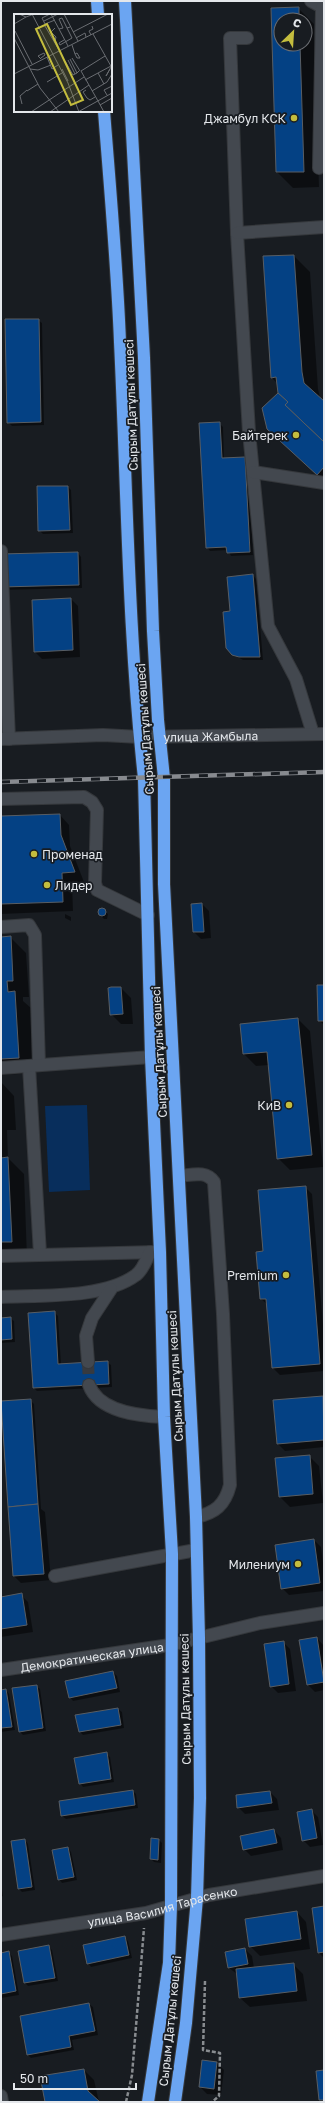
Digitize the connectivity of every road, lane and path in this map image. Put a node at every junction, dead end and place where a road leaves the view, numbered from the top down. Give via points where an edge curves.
1 (97, 1) edge
2 (125, 1) edge
3 (311, 1) edge
4 (323, 8) edge
5 (98, 14) edge
6 (247, 38) dead end
7 (104, 112) edge
8 (320, 168) dead end
9 (324, 227) edge
10 (237, 234) junction
11 (253, 472) junction
12 (323, 482) edge
13 (1, 551) edge
14 (319, 734) edge
15 (140, 737) junction
16 (160, 737) junction
17 (5, 739) edge
18 (1, 799) edge
19 (148, 915) junction
20 (1, 927) edge
21 (151, 1057) junction
22 (34, 1065) junction
23 (1, 1068) edge
24 (179, 1176) junction
25 (155, 1252) junction
26 (40, 1254) junction
27 (1, 1256) edge
28 (110, 1289) junction
29 (1, 1297) edge
30 (88, 1362) tunnel mouth
31 (89, 1385) tunnel mouth
32 (164, 1417) junction
33 (196, 1516) junction
34 (196, 1550) junction
35 (172, 1554) junction
36 (55, 1576) dead end
37 (324, 1613) edge
38 (199, 1638) junction
39 (170, 1645) junction
40 (1, 1670) edge
41 (324, 1876) edge
42 (196, 1898) junction
43 (171, 1905) junction
44 (146, 1913) junction
45 (1, 1935) edge
46 (206, 1980) dead end
47 (1, 2096) edge
48 (2, 2102) edge
49 (126, 2102) edge
50 (148, 2102) edge
51 (175, 2102) edge
52 (212, 2102) edge

1 - 5 highway
2 - 16 highway, Сырым Датұлы көшесі via 144,358
3 - 4 street
4 - 8 street
6 - 10 street via 230,38
7 - 15 highway, Сырым Датұлы көшесі via 120,340 128,545
9 - 10 street
10 - 11 street
11 - 12 street
11 - 14 street via 268,626 296,680
13 - 17 street
14 - 16 street, улица Жамбыла
15 - 16 street, улица Жамбыла
15 - 17 street, улица Жамбыла via 103,735
15 - 19 highway, Сырым Датұлы көшесі via 144,778
16 - 24 highway, Сырым Датұлы көшесі via 164,778 164,884
18 - 19 street via 84,797 92,802 97,810 97,890
19 - 21 highway, Сырым Датұлы көшесі
20 - 22 street via 29,925 35,935
21 - 22 street
21 - 25 highway, Сырым Датұлы көшесі
22 - 23 street
22 - 26 street
24 - 33 highway, Сырым Датұлы көшесі
24 - 33 street via 202,1174 210,1176 214,1182 223,1314 230,1485 228,1494 218,1509 209,1514
25 - 26 street
25 - 28 street via 135,1276
25 - 32 highway, Сырым Датұлы көшесі
26 - 27 street
28 - 29 street
28 - 30 street via 92,1318 86,1336
31 - 32 street via 93,1394 119,1410 140,1416
32 - 35 highway, Сырым Датұлы көшесі
33 - 34 highway, Сырым Датұлы көшесі
34 - 35 street
34 - 38 highway, Сырым Датұлы көшесі
35 - 36 street via 141,1562
35 - 39 highway, Сырым Датұлы көшесі
37 - 38 street, Демократическая улица via 260,1623
38 - 39 street, Демократическая улица
38 - 42 highway, Сырым Датұлы көшесі via 200,1798
39 - 40 street, Демократическая улица
39 - 43 highway, Сырым Датұлы көшесі
41 - 42 street, улица Василия Тарасенко
42 - 43 street, улица Василия Тарасенко
42 - 51 highway, Сырым Датұлы көшесі via 186,2023
43 - 44 street, улица Василия Тарасенко
43 - 50 highway, Сырым Датұлы көшесі via 169,1963
44 - 45 street, улица Василия Тарасенко
44 - 49 path via 132,2075
46 - 52 path via 202,2050 220,2053 219,2096
47 - 48 street

